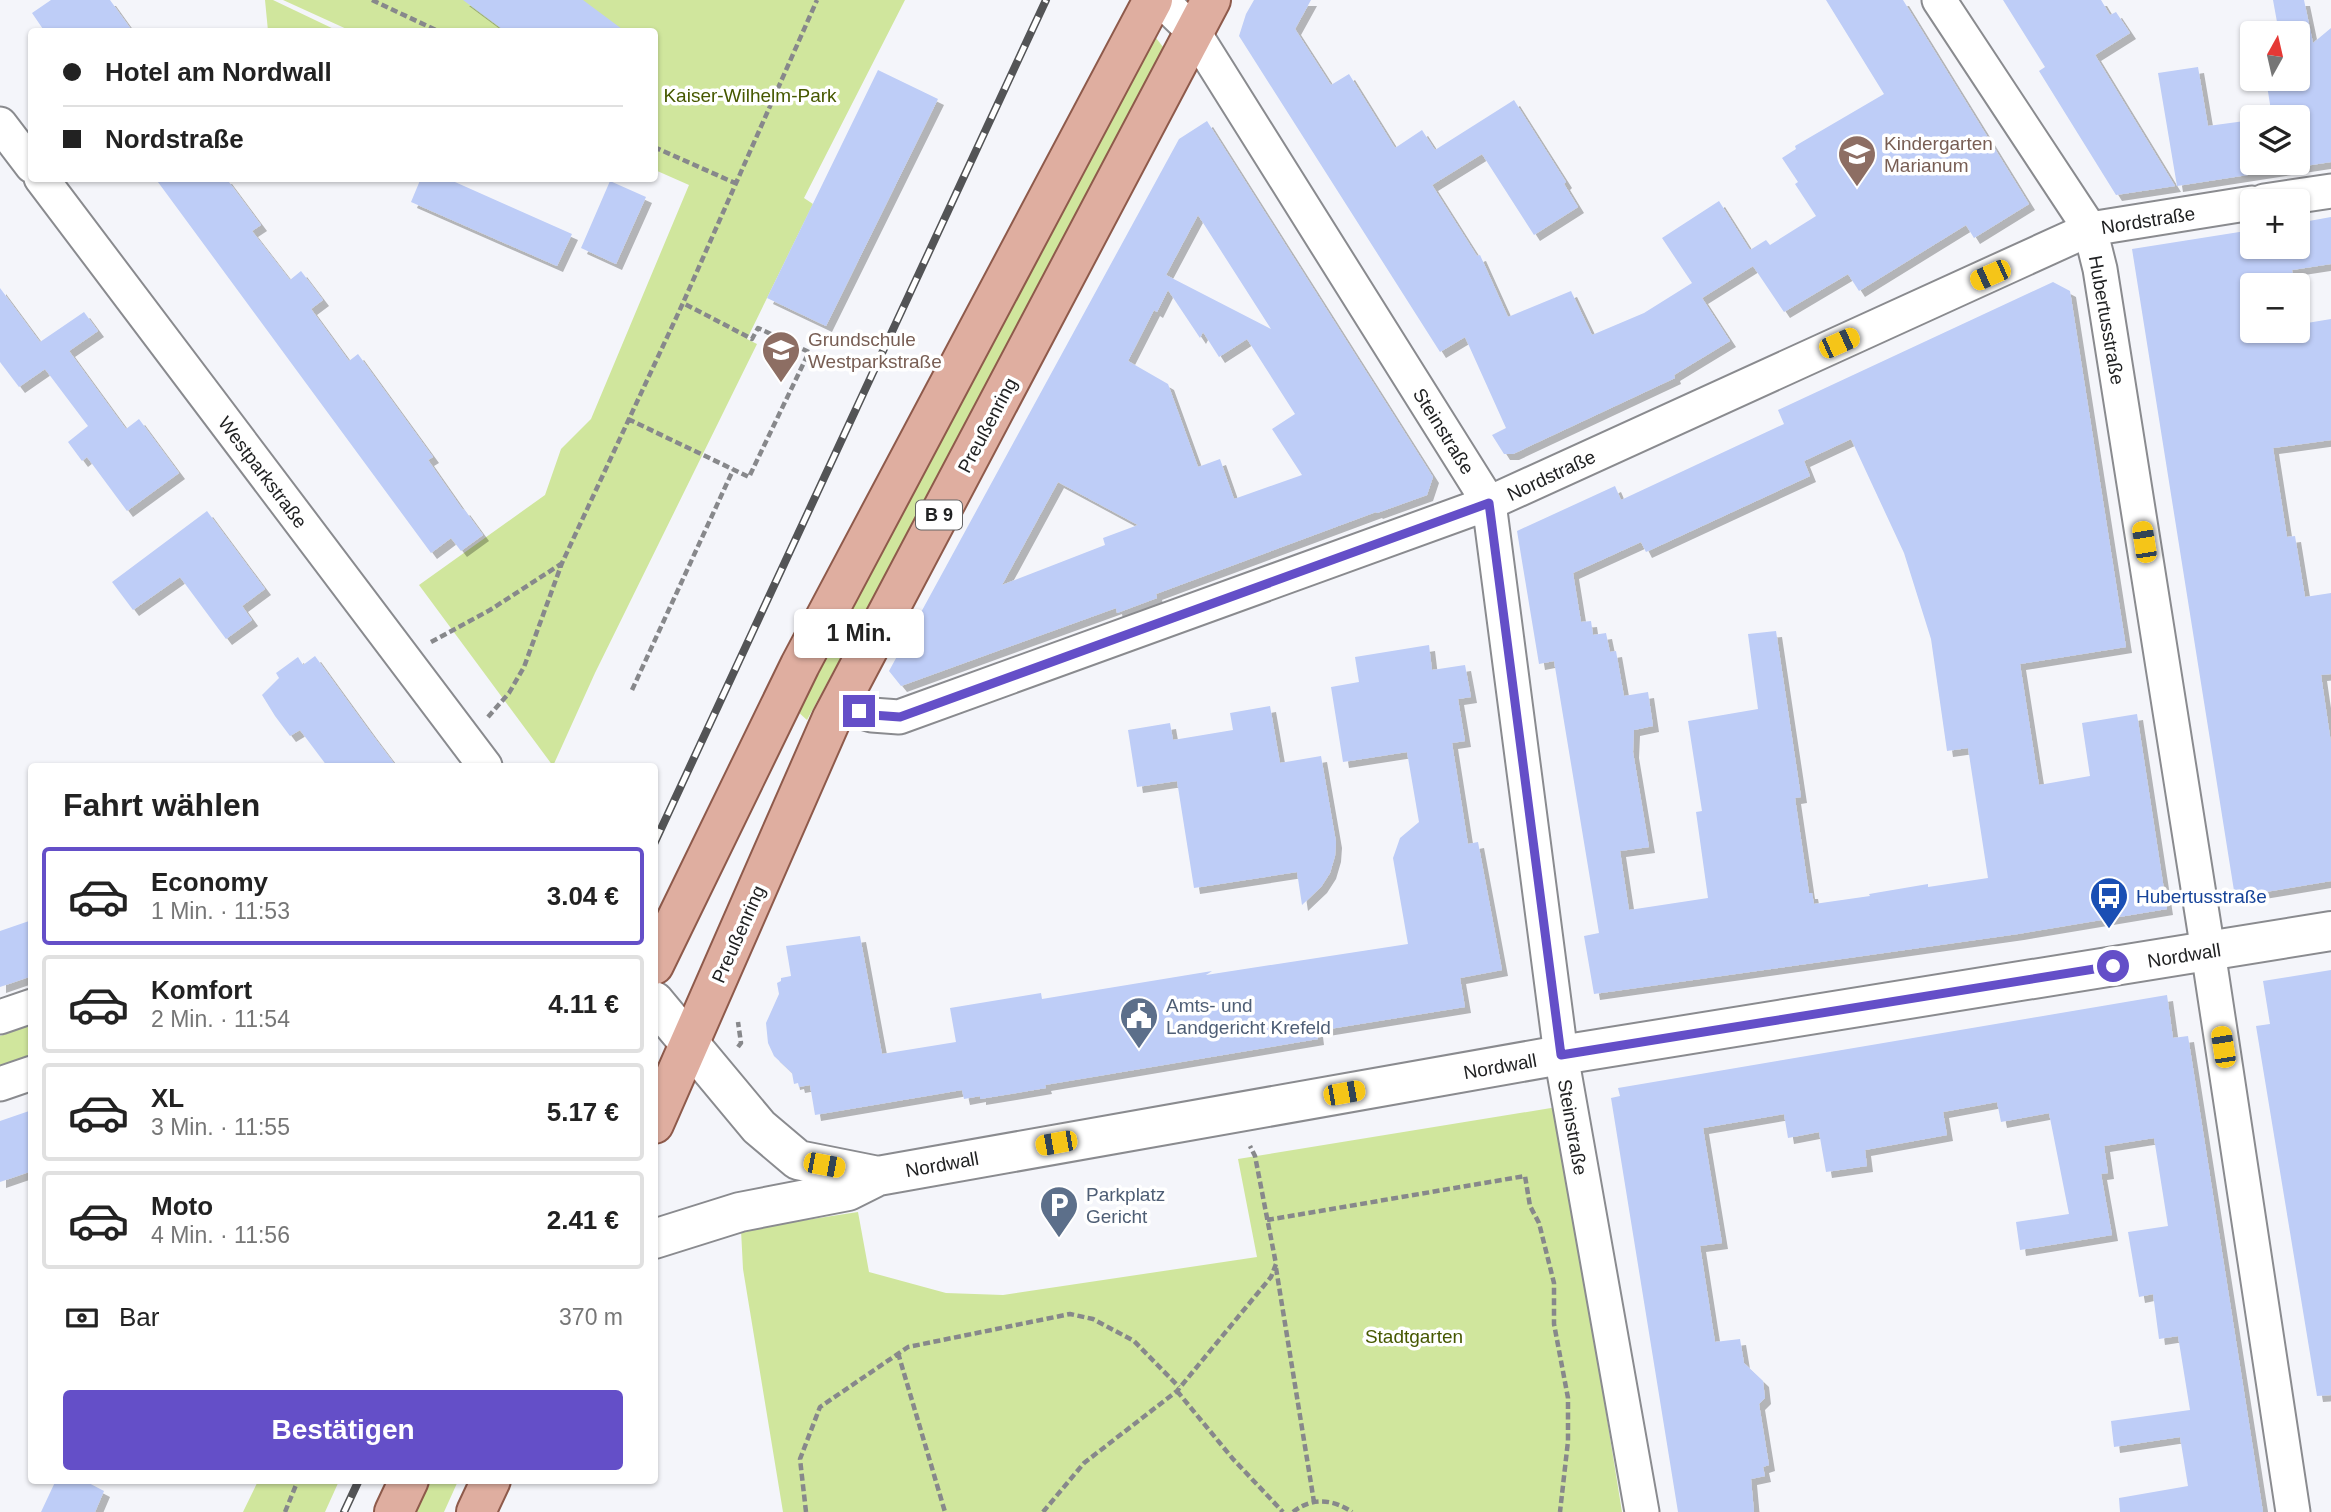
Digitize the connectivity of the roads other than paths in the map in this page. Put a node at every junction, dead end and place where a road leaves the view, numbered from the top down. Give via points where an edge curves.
1 (1153, 0) edge
2 (1161, 0) edge
3 (1939, 0) edge
4 (1202, 16) edge
5 (0, 124) edge
6 (28, 161) edge
7 (44, 182) edge
8 (2331, 191) edge
9 (2310, 194) edge
10 (2240, 205) edge
11 (2090, 229) junction
12 (1489, 503) junction
13 (839, 705) junction
14 (476, 754) edge
15 (2331, 931) edge
16 (2208, 951) junction
17 (658, 957) edge
18 (658, 1006) edge
19 (28, 1007) edge
20 (0, 1017) edge
21 (690, 1042) junction
22 (1561, 1055) junction
23 (28, 1074) edge
24 (0, 1084) edge
25 (658, 1115) edge
26 (878, 1176) junction
27 (658, 1238) edge
28 (407, 1484) edge
29 (489, 1484) edge
30 (394, 1512) edge
31 (476, 1512) edge
32 (1642, 1512) edge
33 (2293, 1512) edge

1 - 17 main road, B 9 via 800,665
2 - 4 street, Steinstraße
3 - 11 street, Hubertusstraße
4 - 12 street, Steinstraße
4 - 13 main road, Preußenring / B 9
5 - 6 street
7 - 14 street, Westparkstraße
8 - 9 street
10 - 11 street, Nordstraße
11 - 12 street, Nordstraße
11 - 16 street, Hubertusstraße via 2103,282
12 - 13 street, Nordstraße via 900,717
12 - 22 street, Steinstraße
13 - 21 main road, Preußenring / B 9
15 - 16 street, Nordwall
16 - 22 street, Nordwall
16 - 33 street, Hubertusstraße
18 - 21 street, Nordwall
19 - 20 street
21 - 25 main road, Preußenring / B 9
21 - 26 street, Nordwall via 759,1127 798,1160
22 - 26 street, Nordwall
22 - 32 street, Steinstraße
23 - 24 street
26 - 27 street, Nordwall via 848,1191 740,1212
28 - 30 main road
29 - 31 main road

